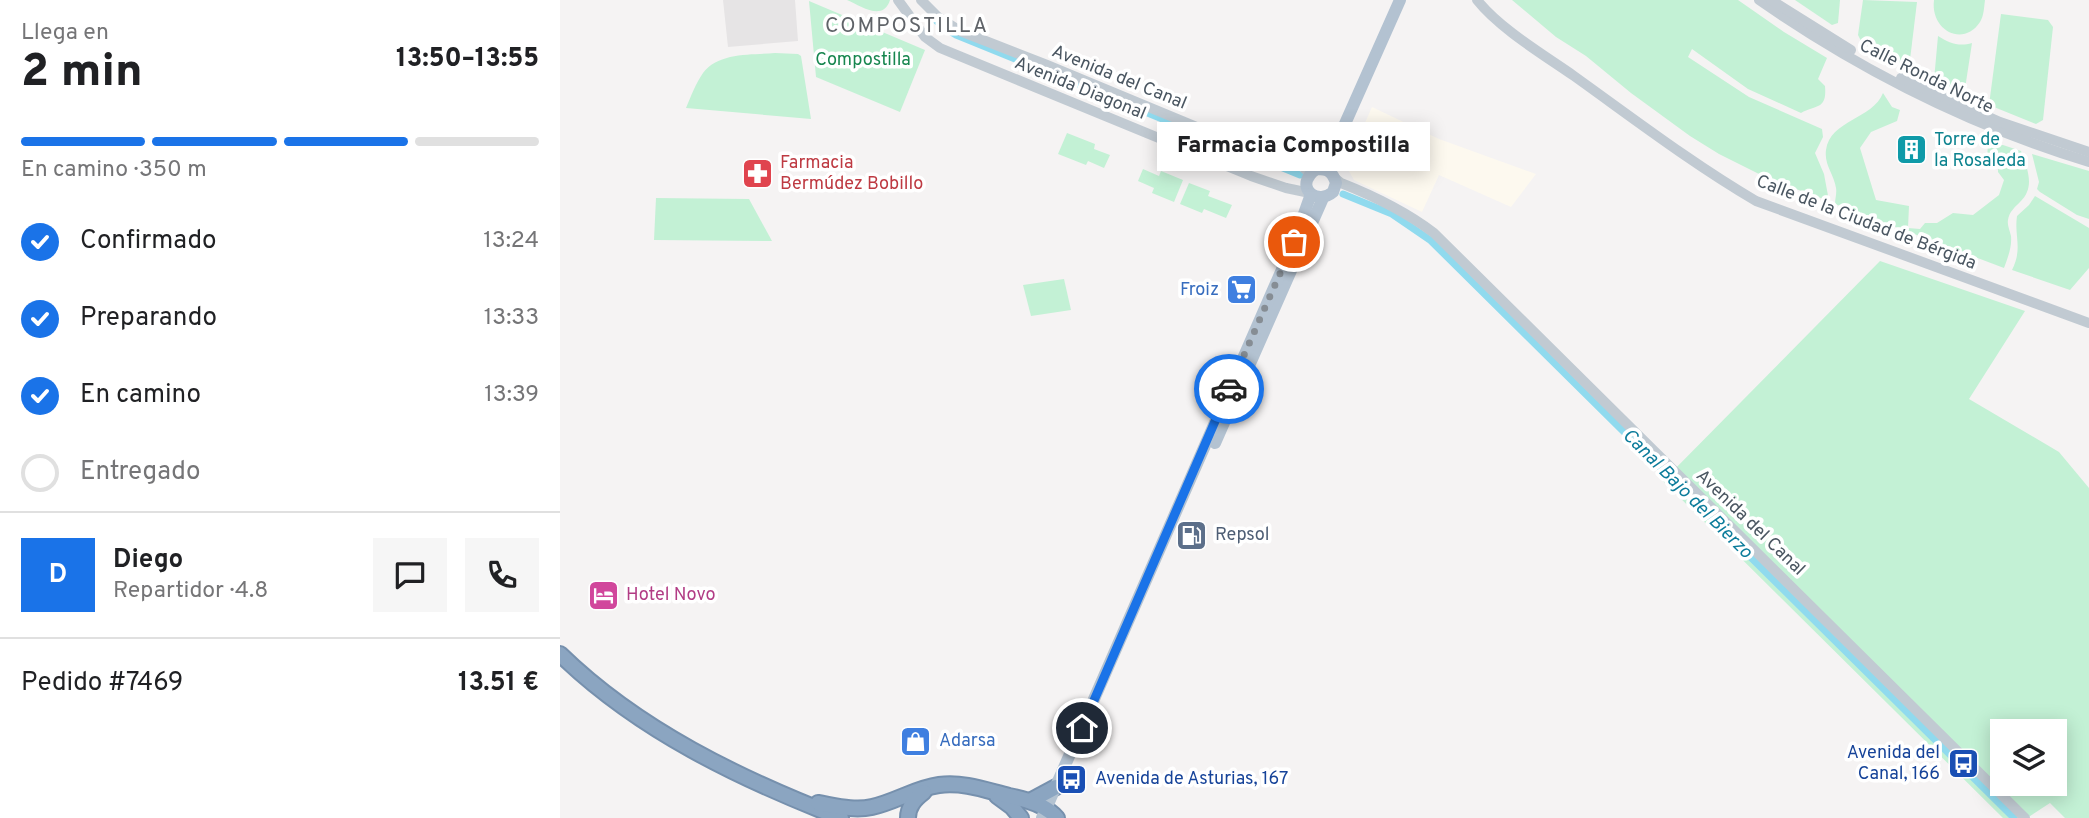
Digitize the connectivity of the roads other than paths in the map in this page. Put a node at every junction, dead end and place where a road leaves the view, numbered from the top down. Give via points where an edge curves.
1 (898, 0) edge
2 (921, 0) edge
3 (1400, 0) edge
4 (1407, 0) edge
5 (1477, 0) edge
6 (1759, 0) edge
7 (1771, 0) edge
8 (2089, 152) edge
9 (2089, 162) edge
10 (1312, 174) junction
11 (1337, 182) junction
12 (1286, 188) junction
13 (1313, 197) junction
14 (2089, 323) edge
15 (560, 654) edge
16 (931, 787) junction
17 (1056, 787) joint
18 (990, 791) junction
19 (780, 792) junction
20 (1046, 812) edge
21 (826, 818) edge
22 (841, 818) edge
23 (908, 818) edge
24 (1021, 818) edge
25 (1028, 818) edge
26 (2025, 818) edge

1 - 12 street, Avenida Diagonal via 925,37 940,48
2 - 10 street, Avenida del Canal via 960,32 1295,163
3 - 10 main road via 1328,162
4 - 11 main road via 1336,162
5 - 14 street, Calle de la Ciudad de Bérgida via 1499,22 1577,79 1756,201
6 - 9 street, Calle Ronda Norte via 1823,42 1928,100
7 - 8 street, Calle Ronda Norte via 1844,47 1918,86 2000,122
10 - 11 main road via 1328,170
10 - 12 street via 1297,188
10 - 13 main road via 1307,186
11 - 13 main road via 1330,195
11 - 26 street, Avenida del Canal via 1394,206 1434,233
12 - 13 street, Avenida Diagonal
13 - 17 main road
13 - 20 main road
15 - 19 highway via 603,693 673,739
16 - 18 highway via 958,784
16 - 19 highway via 858,809
16 - 23 highway via 917,797
17 - 20 highway
18 - 20 highway
18 - 24 highway
19 - 21 highway
19 - 22 highway
20 - 25 highway via 1035,810

